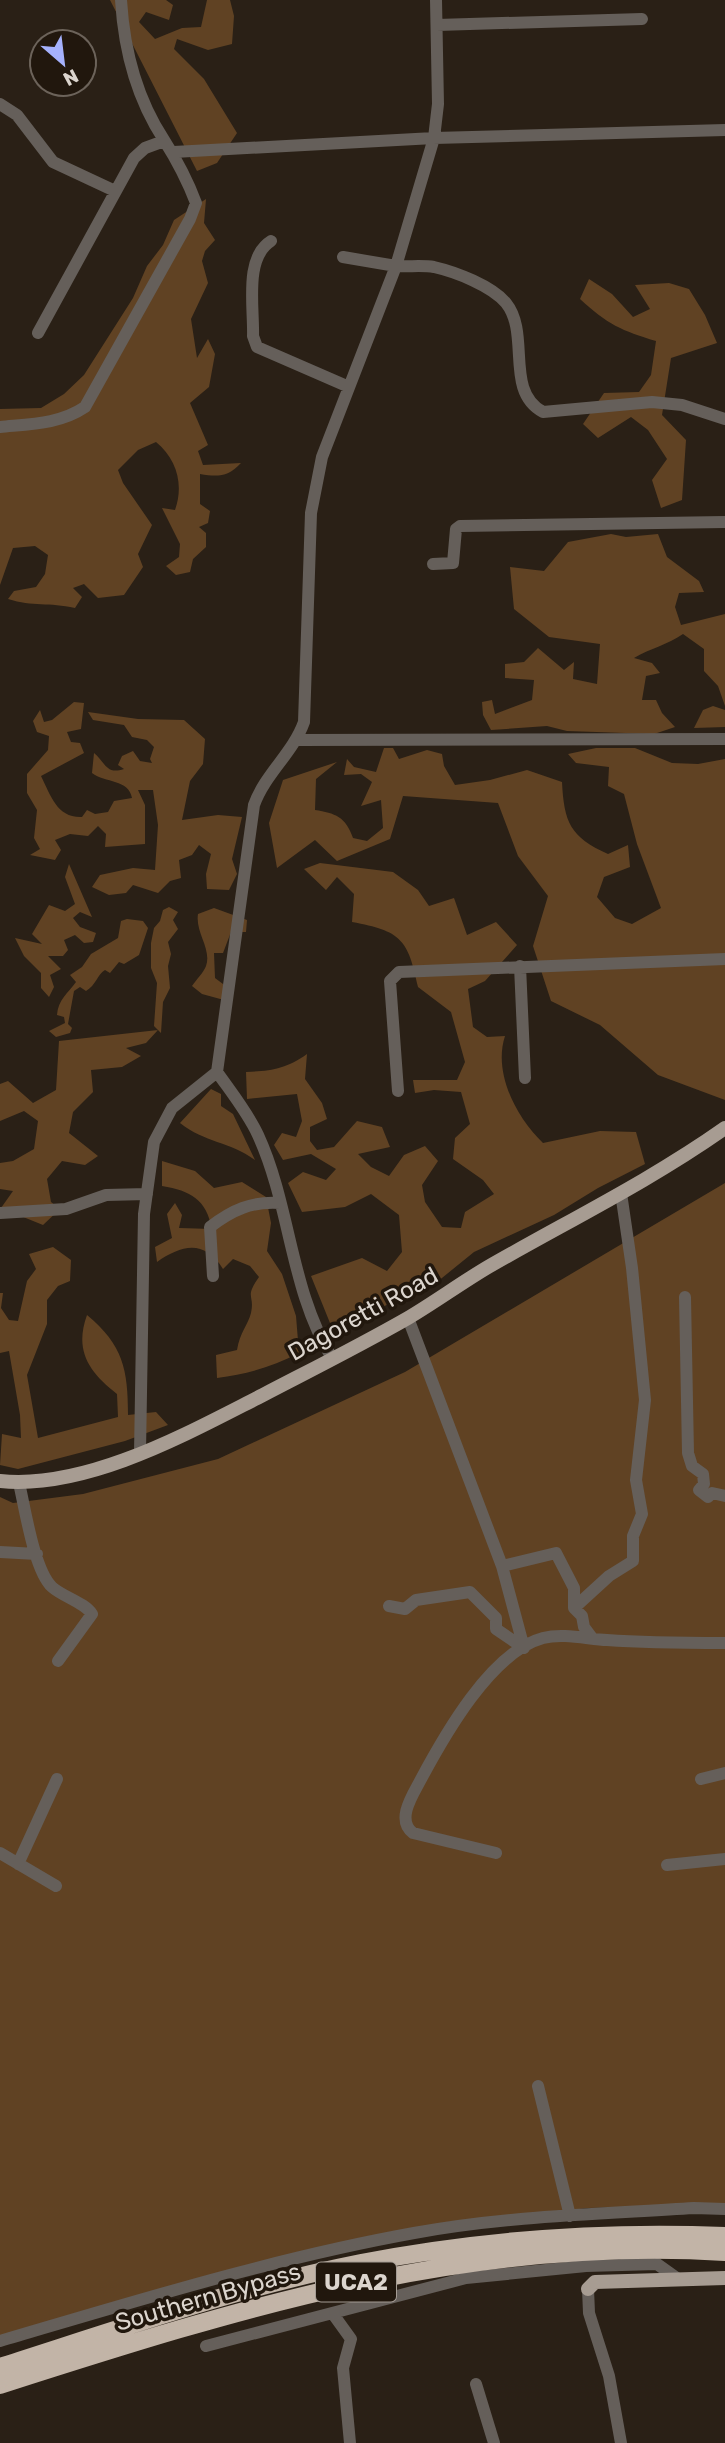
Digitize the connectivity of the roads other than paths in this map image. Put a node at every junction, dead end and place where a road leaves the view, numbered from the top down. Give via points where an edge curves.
1 (121, 0) edge
2 (436, 0) edge
3 (642, 19) dead end
4 (437, 25) junction
5 (0, 104) edge
6 (725, 130) edge
7 (434, 138) junction
8 (164, 141) junction
9 (174, 152) junction
10 (116, 191) junction
11 (271, 241) dead end
12 (343, 257) dead end
13 (396, 266) junction
14 (38, 334) dead end
15 (349, 387) junction
16 (725, 419) edge
17 (0, 427) edge
18 (725, 522) edge
19 (433, 564) dead end
20 (725, 738) edge
21 (297, 740) junction
22 (725, 959) edge
23 (520, 966) junction
24 (217, 1072) junction
25 (525, 1078) dead end
26 (398, 1091) dead end
27 (725, 1128) edge
28 (621, 1193) junction
29 (147, 1194) junction
30 (280, 1203) junction
31 (0, 1213) edge
32 (212, 1276) dead end
33 (685, 1297) dead end
34 (408, 1318) junction
35 (332, 1358) junction
36 (140, 1453) junction
37 (0, 1481) edge
38 (19, 1483) junction
39 (725, 1496) edge
40 (0, 1552) edge
41 (37, 1554) junction
42 (502, 1566) junction
43 (389, 1606) dead end
44 (574, 1608) junction
45 (593, 1639) junction
46 (725, 1643) edge
47 (524, 1648) junction
48 (58, 1661) dead end
49 (725, 1773) edge
50 (57, 1779) dead end
51 (701, 1779) dead end
52 (0, 1853) edge
53 (496, 1853) dead end
54 (725, 1858) edge
55 (18, 1864) junction
56 (667, 1865) dead end
57 (56, 1886) dead end
58 (538, 2086) dead end
59 (725, 2209) edge
60 (570, 2216) junction
61 (725, 2236) edge
62 (725, 2252) edge
63 (725, 2278) edge
64 (678, 2279) junction
65 (588, 2289) joint
66 (333, 2314) junction
67 (0, 2341) edge
68 (206, 2346) dead end
69 (0, 2367) edge
70 (476, 2384) dead end
71 (0, 2385) edge
72 (350, 2443) edge
73 (494, 2443) edge
74 (621, 2443) edge

1 - 8 street via 123,35 136,82
2 - 4 street
3 - 4 street
4 - 7 street
5 - 10 street via 17,115 53,162
6 - 7 street
7 - 9 street
7 - 13 street
8 - 9 street
8 - 10 street via 140,152
9 - 17 street via 196,203 93,396 72,415 40,424
10 - 14 street
11 - 15 street via 259,250 254,264 257,347
12 - 13 street
13 - 15 street
13 - 16 street via 433,267 475,282 507,304 517,331 524,390 543,412 652,402 682,405
15 - 21 street via 322,457 311,513 309,647 304,722
18 - 19 street via 460,526 453,563
20 - 21 street
21 - 24 street via 260,789 254,805
22 - 23 street
23 - 25 street
23 - 26 street via 407,970 393,976
24 - 29 street via 172,1108 161,1124
24 - 30 street via 258,1134
27 - 28 main road, Dagoretti Road
28 - 34 main road, Dagoretti Road
28 - 44 street via 645,1400 636,1480 642,1514 633,1535 633,1561
29 - 31 street via 106,1195 66,1209
29 - 36 street
30 - 32 street via 260,1202 230,1212 210,1227
30 - 35 street via 315,1331
33 - 39 street via 688,1453 692,1466 703,1474 699,1490 708,1497 712,1493
34 - 35 main road, Dagoretti Road
34 - 42 street
35 - 36 main road, Dagoretti Road via 195,1431
36 - 38 main road, Dagoretti Road via 61,1478
37 - 38 main road, Dagoretti Road
38 - 41 street
40 - 41 street
41 - 48 street via 50,1585 92,1614
42 - 44 street via 556,1553 574,1588
42 - 47 street
43 - 47 street via 405,1609 416,1600 470,1592 495,1618 496,1629
44 - 45 street
45 - 46 street
45 - 47 street via 545,1637
47 - 53 street via 504,1661 452,1727 408,1804 405,1821 413,1833
49 - 51 street
50 - 55 street
52 - 55 street
54 - 56 street
55 - 57 street
58 - 60 street
59 - 60 street
60 - 67 street via 414,2233 217,2280
61 - 69 highway, Southern Bypass / UCA2 via 578,2237 476,2244 360,2263 257,2288
62 - 71 highway, Southern Bypass / UCA2 via 576,2252 482,2260 384,2277 222,2315
63 - 64 main road
64 - 65 main road via 594,2282
64 - 66 street via 657,2264 466,2278
65 - 74 street via 589,2313 609,2375
66 - 68 street
66 - 72 street via 351,2339 343,2368
70 - 73 street

